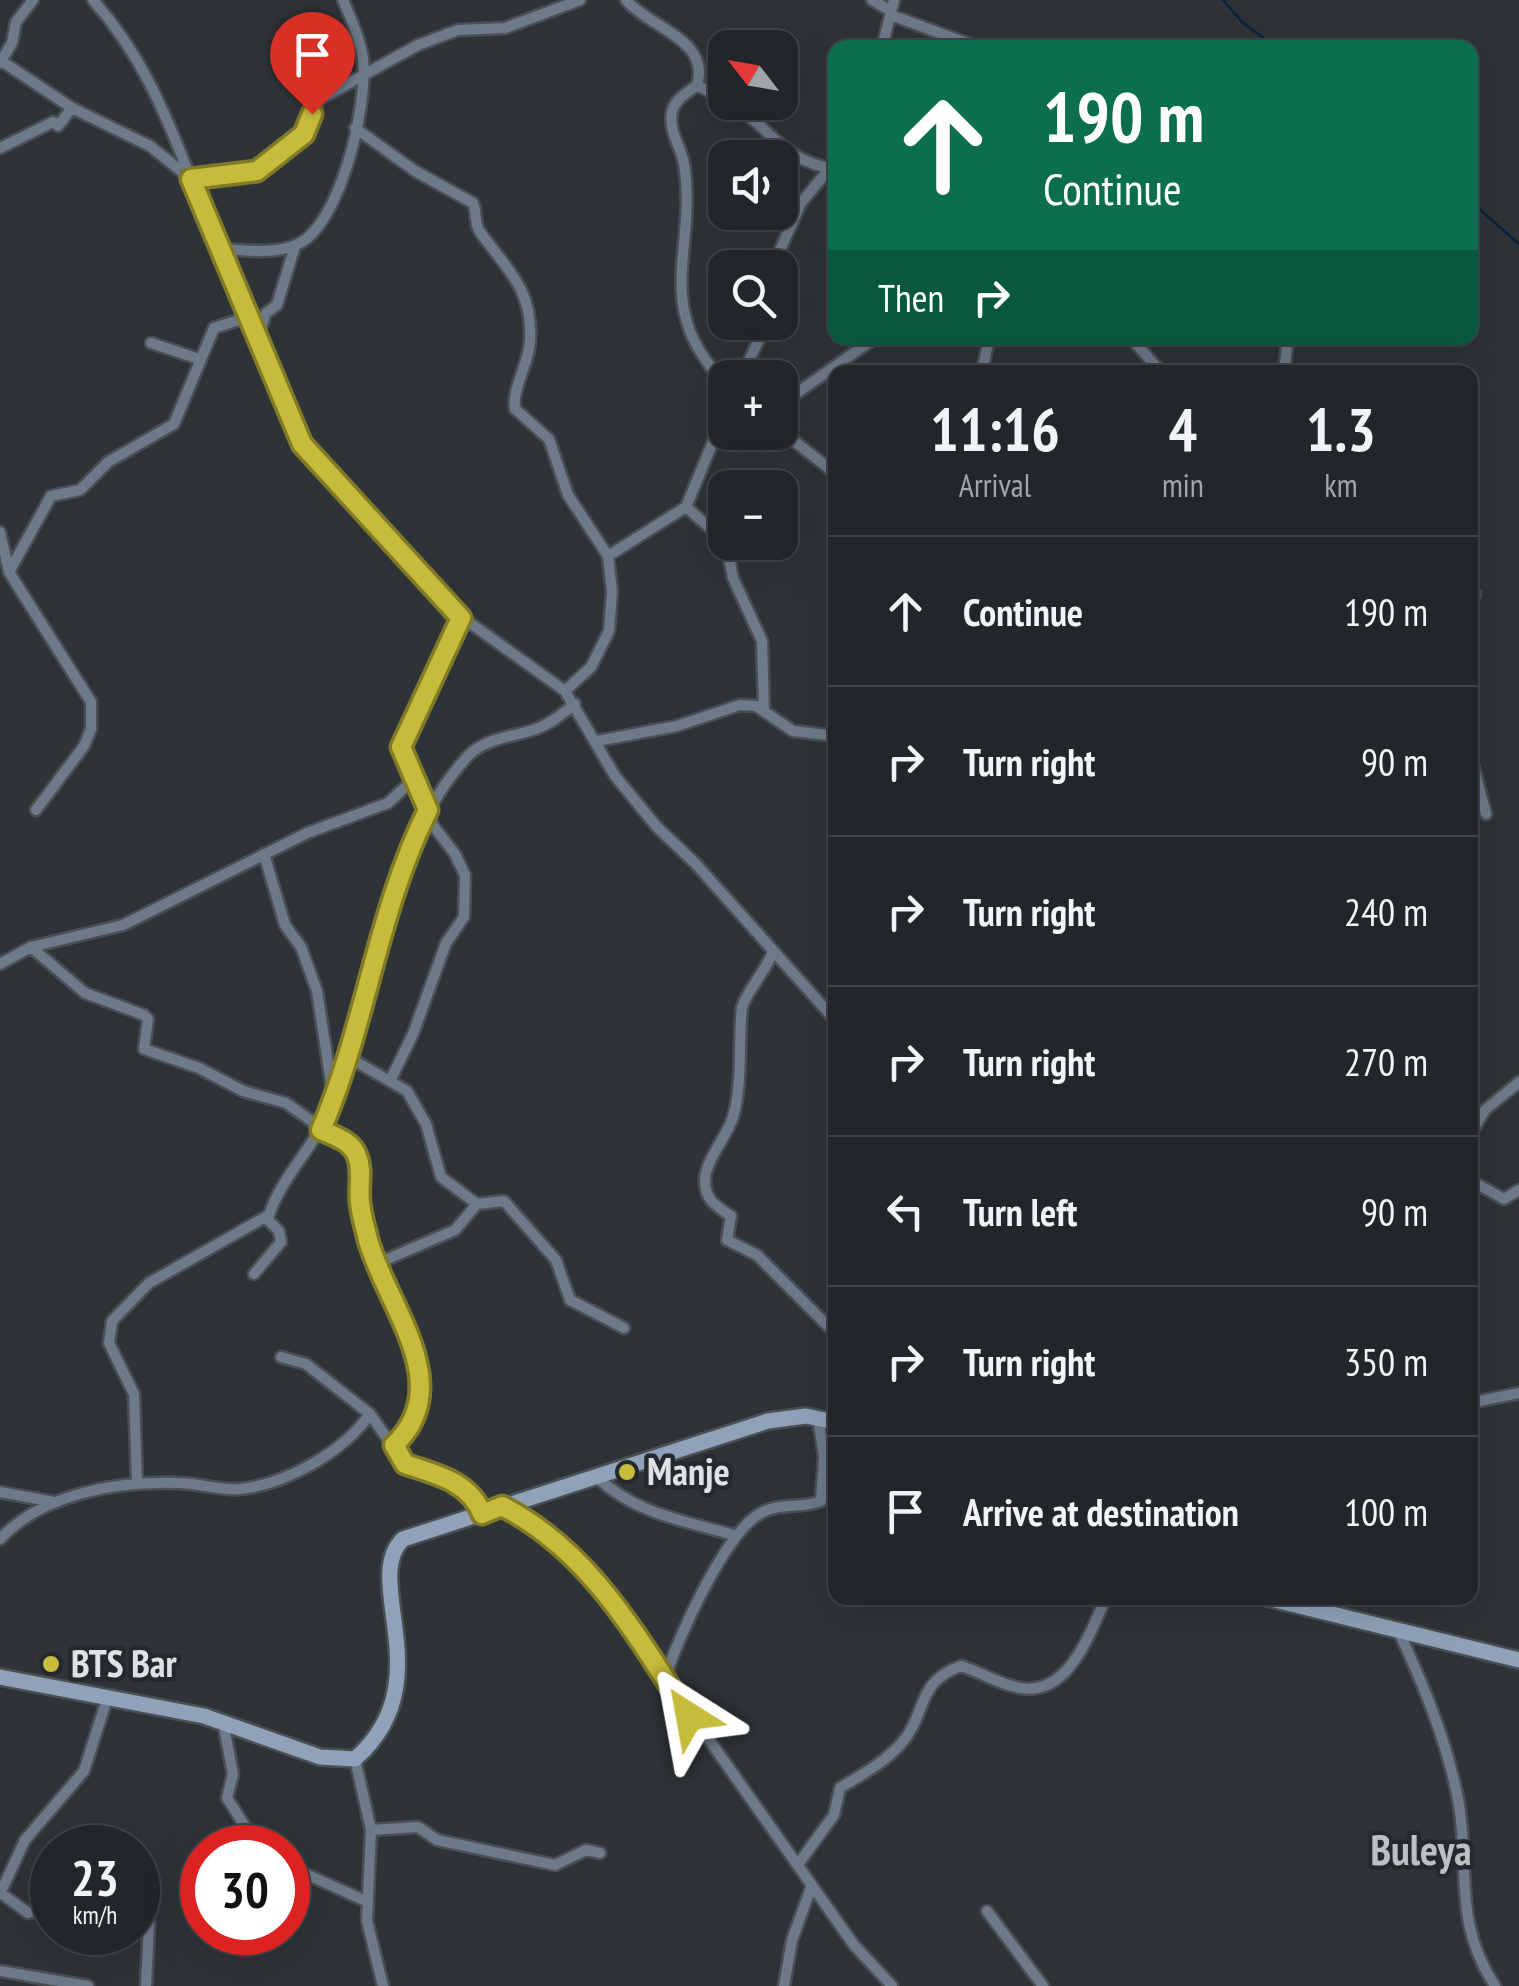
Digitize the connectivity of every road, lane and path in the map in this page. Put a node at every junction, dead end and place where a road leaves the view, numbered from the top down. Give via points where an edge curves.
1 (33, 0) edge
2 (93, 0) edge
3 (343, 0) edge
4 (580, 0) edge
5 (626, 0) edge
6 (872, 0) edge
7 (892, 9) edge
8 (884, 40) edge
9 (962, 40) edge
10 (0, 61) edge
11 (364, 75) junction
12 (697, 84) junction
13 (708, 90) edge
14 (72, 108) junction
15 (756, 120) edge
16 (355, 128) junction
17 (0, 148) edge
18 (828, 165) edge
19 (828, 174) edge
20 (190, 175) junction
21 (798, 211) edge
22 (295, 246) junction
23 (221, 249) junction
24 (248, 317) junction
25 (151, 342) dead end
26 (257, 342) junction
27 (865, 345) edge
28 (1138, 345) edge
29 (200, 358) junction
30 (708, 360) edge
31 (837, 365) edge
32 (1155, 365) edge
33 (828, 371) edge
34 (798, 392) edge
35 (798, 444) edge
36 (715, 450) edge
37 (828, 468) edge
38 (686, 507) junction
39 (708, 526) edge
40 (0, 532) edge
41 (608, 556) junction
42 (730, 560) edge
43 (9, 572) junction
44 (461, 618) junction
45 (565, 691) junction
46 (575, 704) junction
47 (764, 710) junction
48 (828, 735) edge
49 (597, 741) junction
50 (415, 778) junction
51 (1478, 784) edge
52 (36, 810) dead end
53 (426, 813) junction
54 (1486, 814) dead end
55 (264, 854) junction
56 (30, 947) junction
57 (772, 954) junction
58 (0, 964) edge
59 (828, 1013) edge
60 (348, 1057) junction
61 (391, 1079) junction
62 (1519, 1082) edge
63 (331, 1107) junction
64 (1478, 1122) edge
65 (321, 1130) junction
66 (1478, 1184) edge
67 (1519, 1190) edge
68 (477, 1204) junction
69 (266, 1218) junction
70 (376, 1264) junction
71 (254, 1274) dead end
72 (828, 1326) edge
73 (624, 1328) dead end
74 (281, 1357) dead end
75 (1519, 1393) edge
76 (1478, 1401) edge
77 (370, 1414) junction
78 (818, 1418) junction
79 (828, 1420) edge
80 (394, 1445) junction
81 (595, 1475) junction
82 (138, 1483) junction
83 (0, 1492) edge
84 (56, 1502) junction
85 (502, 1506) junction
86 (482, 1514) junction
87 (734, 1535) junction
88 (0, 1539) edge
89 (1102, 1605) edge
90 (1296, 1605) edge
91 (1398, 1630) junction
92 (1519, 1660) edge
93 (1, 1679) edge
94 (665, 1680) junction
95 (108, 1699) junction
96 (223, 1722) junction
97 (355, 1760) junction
98 (245, 1825) edge
99 (371, 1830) junction
100 (600, 1853) dead end
101 (799, 1864) junction
102 (310, 1876) edge
103 (812, 1885) junction
104 (0, 1894) edge
105 (368, 1902) junction
106 (987, 1911) dead end
107 (30, 1912) edge
108 (148, 1955) edge
109 (0, 1971) edge
110 (41, 1983) edge
111 (88, 1986) edge
112 (136, 1986) edge
113 (146, 1986) edge
114 (382, 1986) edge
115 (784, 1986) edge
116 (892, 1986) edge
117 (1043, 1986) edge
118 (1496, 1986) edge

1 - 10 street
2 - 20 street via 152,78
3 - 11 street
4 - 11 street via 505,28 458,30
5 - 12 street via 646,21 690,45 699,66
6 - 7 street
7 - 8 street
7 - 9 street
10 - 14 street
11 - 16 street
11 - 20 street via 320,98 304,134 257,171
12 - 13 street
12 - 30 street via 677,101 671,119 684,164 680,280 691,338
14 - 17 street via 58,126 54,122
14 - 20 street via 150,146
15 - 18 street via 775,145
16 - 22 street via 327,218
16 - 41 street via 472,203 477,227 516,275 530,344 515,408 547,434 568,495
19 - 21 street
20 - 23 street
22 - 23 street
22 - 26 street via 277,306 266,314
23 - 24 street
24 - 26 street
24 - 29 street via 216,326
25 - 29 street
26 - 44 street via 302,444
27 - 31 street
28 - 32 street
29 - 43 street via 174,424 108,462 80,490 51,496
33 - 34 street
35 - 37 street
36 - 38 street
38 - 39 street
38 - 41 street
40 - 43 street
41 - 45 street via 609,631 590,667
42 - 47 street via 762,641
43 - 52 street via 92,702 84,746
44 - 45 street
44 - 50 street via 401,747
45 - 46 street
46 - 49 street
46 - 53 street via 540,728 476,748
47 - 48 street via 794,730
47 - 49 street via 731,705 676,726
49 - 57 street via 656,827
50 - 53 street
50 - 55 street via 388,803
51 - 54 street
53 - 60 street via 376,942
53 - 61 street via 461,866 466,904
55 - 56 street via 122,925
55 - 63 street via 285,925 317,991
56 - 58 street
56 - 65 street via 78,989 144,1014 144,1050 286,1103
57 - 59 street
57 - 72 street via 742,1007 737,1100 707,1169 706,1191 731,1216 727,1240 757,1255
60 - 61 street
60 - 63 street
61 - 68 street via 418,1106 440,1177
62 - 64 street
63 - 65 street
65 - 69 street
65 - 70 street via 356,1153 360,1206
66 - 67 street via 1504,1199
68 - 70 street via 456,1230
68 - 73 street via 509,1204 556,1260 570,1300
69 - 71 street via 282,1242
69 - 82 street via 149,1283 112,1321 109,1343 134,1394
70 - 80 street via 420,1374 414,1420
74 - 77 street via 306,1364
75 - 76 street
77 - 80 street
77 - 82 street via 334,1451 252,1486
78 - 79 main road
78 - 81 main road via 768,1421
78 - 87 street via 821,1501 774,1507
80 - 86 street via 405,1464 446,1477
81 - 85 main road
81 - 87 street via 628,1501
82 - 84 street
83 - 84 street
84 - 88 street
85 - 86 main road
85 - 94 street via 543,1528 578,1560
86 - 97 main road via 403,1539 391,1552 397,1690 386,1724
87 - 94 street via 679,1636
89 - 101 street via 1070,1668 1048,1683 1020,1688 964,1666 933,1679 900,1744 840,1788 834,1815
90 - 91 main road
91 - 92 main road
91 - 118 street via 1444,1739 1461,1819 1469,1935
93 - 95 main road
94 - 101 street
95 - 96 main road
95 - 104 street via 84,1771 24,1840
96 - 97 main road via 320,1757
96 - 98 street via 233,1774 227,1798
97 - 99 street
99 - 100 street via 418,1827 437,1840 556,1865 586,1850
99 - 105 street
101 - 103 street
102 - 105 street
103 - 115 street
103 - 116 street
104 - 107 street
105 - 114 street
106 - 117 street
108 - 113 street
109 - 110 street
110 - 111 street
112 - 113 street

